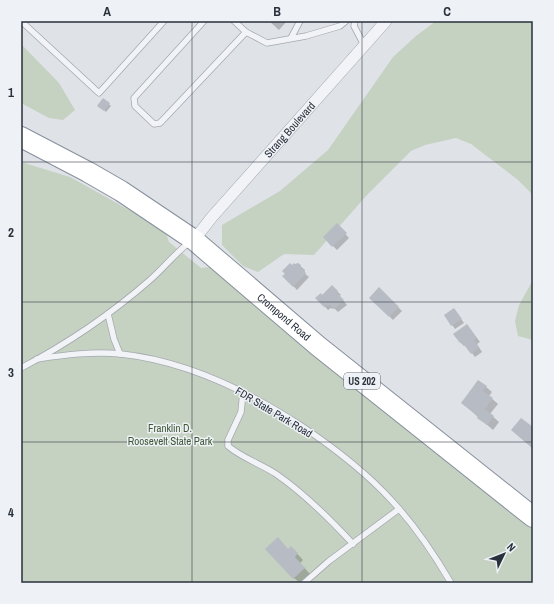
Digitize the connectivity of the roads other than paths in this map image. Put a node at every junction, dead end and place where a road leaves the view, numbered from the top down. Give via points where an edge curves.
1 (21, 21) edge
2 (164, 21) edge
3 (204, 21) edge
4 (234, 21) edge
5 (300, 21) edge
6 (346, 21) edge
7 (355, 21) edge
8 (382, 22) edge
9 (246, 32) junction
10 (291, 38) junction
11 (364, 45) junction
12 (21, 137) edge
13 (194, 240) junction
14 (108, 314) junction
15 (120, 354) junction
16 (37, 359) junction
17 (21, 368) edge
18 (242, 392) junction
19 (400, 509) junction
20 (531, 511) edge
21 (353, 544) junction
22 (304, 583) edge
23 (451, 583) edge

1 - 2 lane via 99,93
3 - 9 lane via 134,98 135,106 154,124 160,122
4 - 9 lane
5 - 10 lane
6 - 10 lane via 340,26
7 - 11 lane via 354,26
8 - 11 street, Strang Boulevard
9 - 10 lane via 267,43
11 - 13 street, Strang Boulevard
12 - 13 highway, Crompond Road / US 202 via 121,191
13 - 14 lane, FDR State Park Road
13 - 20 highway, Crompond Road / US 202 via 318,346
14 - 15 lane
14 - 16 lane, FDR State Park Road
15 - 16 lane, FDR State Park Road via 78,354
15 - 18 lane, FDR State Park Road via 174,364 206,375
16 - 17 lane, FDR State Park Road
18 - 19 lane, FDR State Park Road via 282,414 338,452
18 - 21 lane via 241,412 228,440 228,446 275,473 301,493
19 - 21 lane
19 - 23 lane, FDR State Park Road via 431,550
21 - 22 lane

